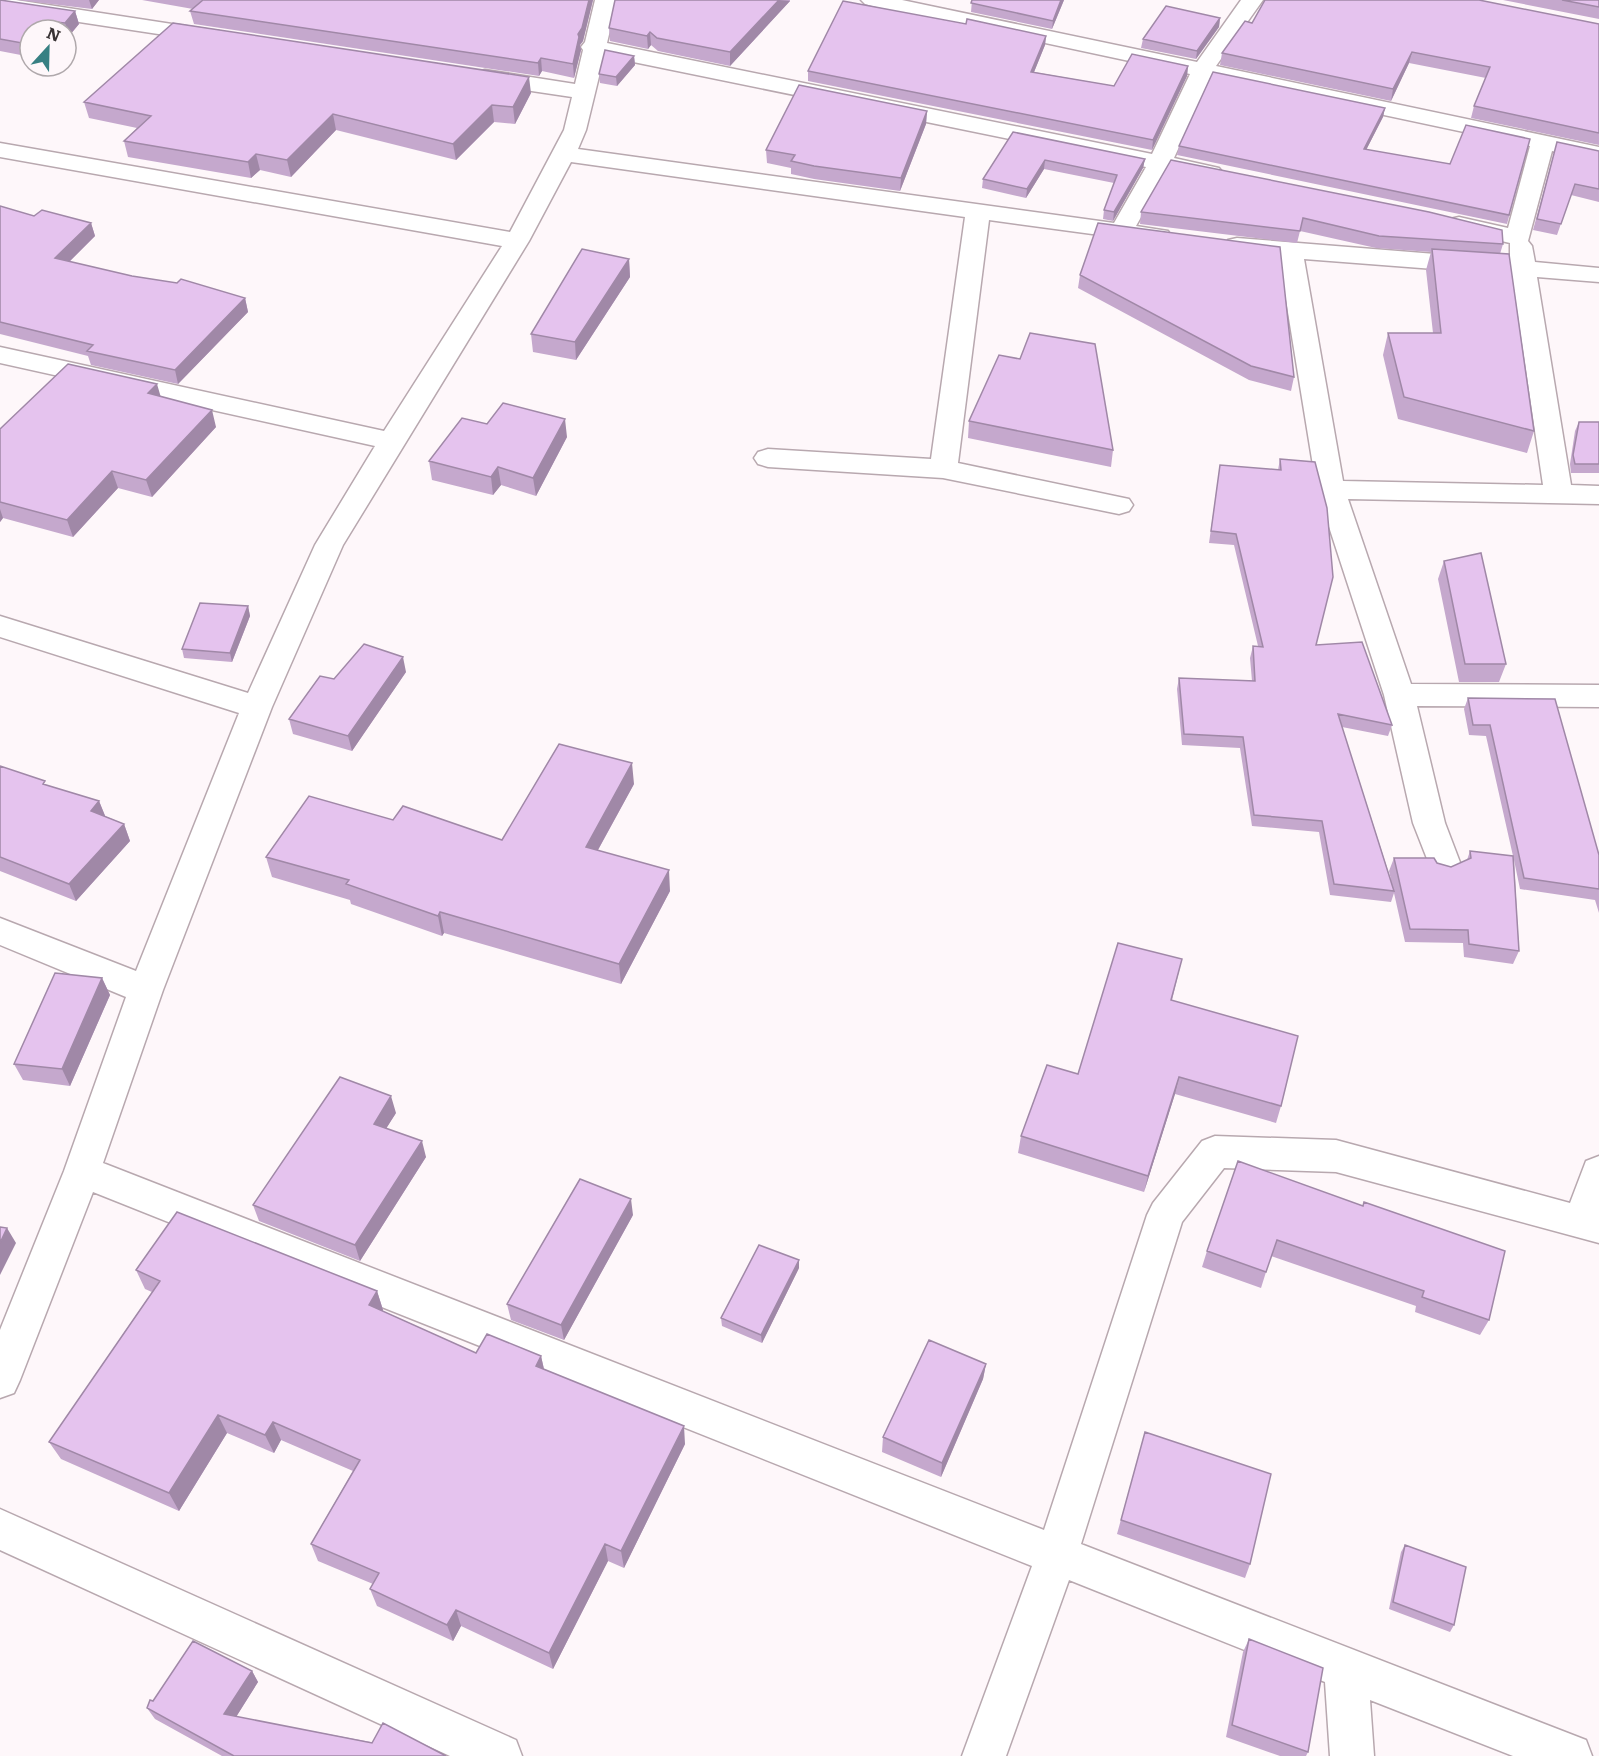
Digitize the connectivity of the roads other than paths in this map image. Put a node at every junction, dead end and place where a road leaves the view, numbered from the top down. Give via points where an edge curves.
1 (606, 0) edge
2 (872, 0) edge
3 (1252, 0) edge
4 (0, 4) edge
5 (234, 39) edge
6 (592, 47) junction
7 (1203, 69) junction
8 (467, 74) edge
9 (584, 92) junction
10 (1542, 143) junction
11 (0, 150) edge
12 (564, 154) junction
13 (1599, 154) edge
14 (1161, 163) junction
15 (1230, 177) edge
16 (978, 213) junction
17 (1437, 218) edge
18 (1121, 231) junction
19 (1178, 238) edge
20 (1518, 238) junction
21 (517, 241) junction
22 (1211, 242) edge
23 (1290, 252) junction
24 (1524, 267) junction
25 (1599, 275) edge
26 (0, 354) edge
27 (391, 441) junction
28 (768, 458) dead end
29 (943, 469) junction
30 (1332, 490) junction
31 (1558, 494) junction
32 (1599, 495) edge
33 (1119, 505) dead end
34 (0, 627) edge
35 (1399, 695) junction
36 (1599, 696) edge
37 (257, 707) junction
38 (1445, 865) edge
39 (0, 931) edge
40 (146, 990) junction
41 (82, 1171) junction
42 (1599, 1172) edge
43 (1590, 1225) edge
44 (0, 1380) edge
45 (0, 1529) edge
46 (1057, 1554) junction
47 (1346, 1669) junction
48 (500, 1756) edge
49 (984, 1756) edge
50 (1352, 1756) edge
51 (1569, 1756) edge

1 - 6 street
2 - 7 street
3 - 7 street
4 - 5 street
6 - 9 street
6 - 14 street
7 - 10 street
7 - 14 street
8 - 9 street
9 - 12 street via 575,130
10 - 13 street
10 - 20 street
11 - 21 street
12 - 16 street
12 - 21 street
14 - 15 street
14 - 18 street
16 - 18 street
16 - 29 street
17 - 20 street
18 - 19 street
20 - 24 street
21 - 27 street
22 - 23 street
23 - 24 street
23 - 30 street
24 - 25 street
24 - 31 street
26 - 27 street
27 - 37 street via 329,546
28 - 29 street
29 - 33 street
30 - 31 street
30 - 35 street
31 - 32 street
34 - 37 street
35 - 36 street
35 - 38 street via 1429,823
37 - 40 street
39 - 40 street
40 - 41 street
41 - 44 street
41 - 46 street
42 - 43 street
43 - 46 street via 1336,1156 1215,1152 1166,1215
45 - 48 street
46 - 47 street
46 - 49 street
47 - 50 street
47 - 51 street

